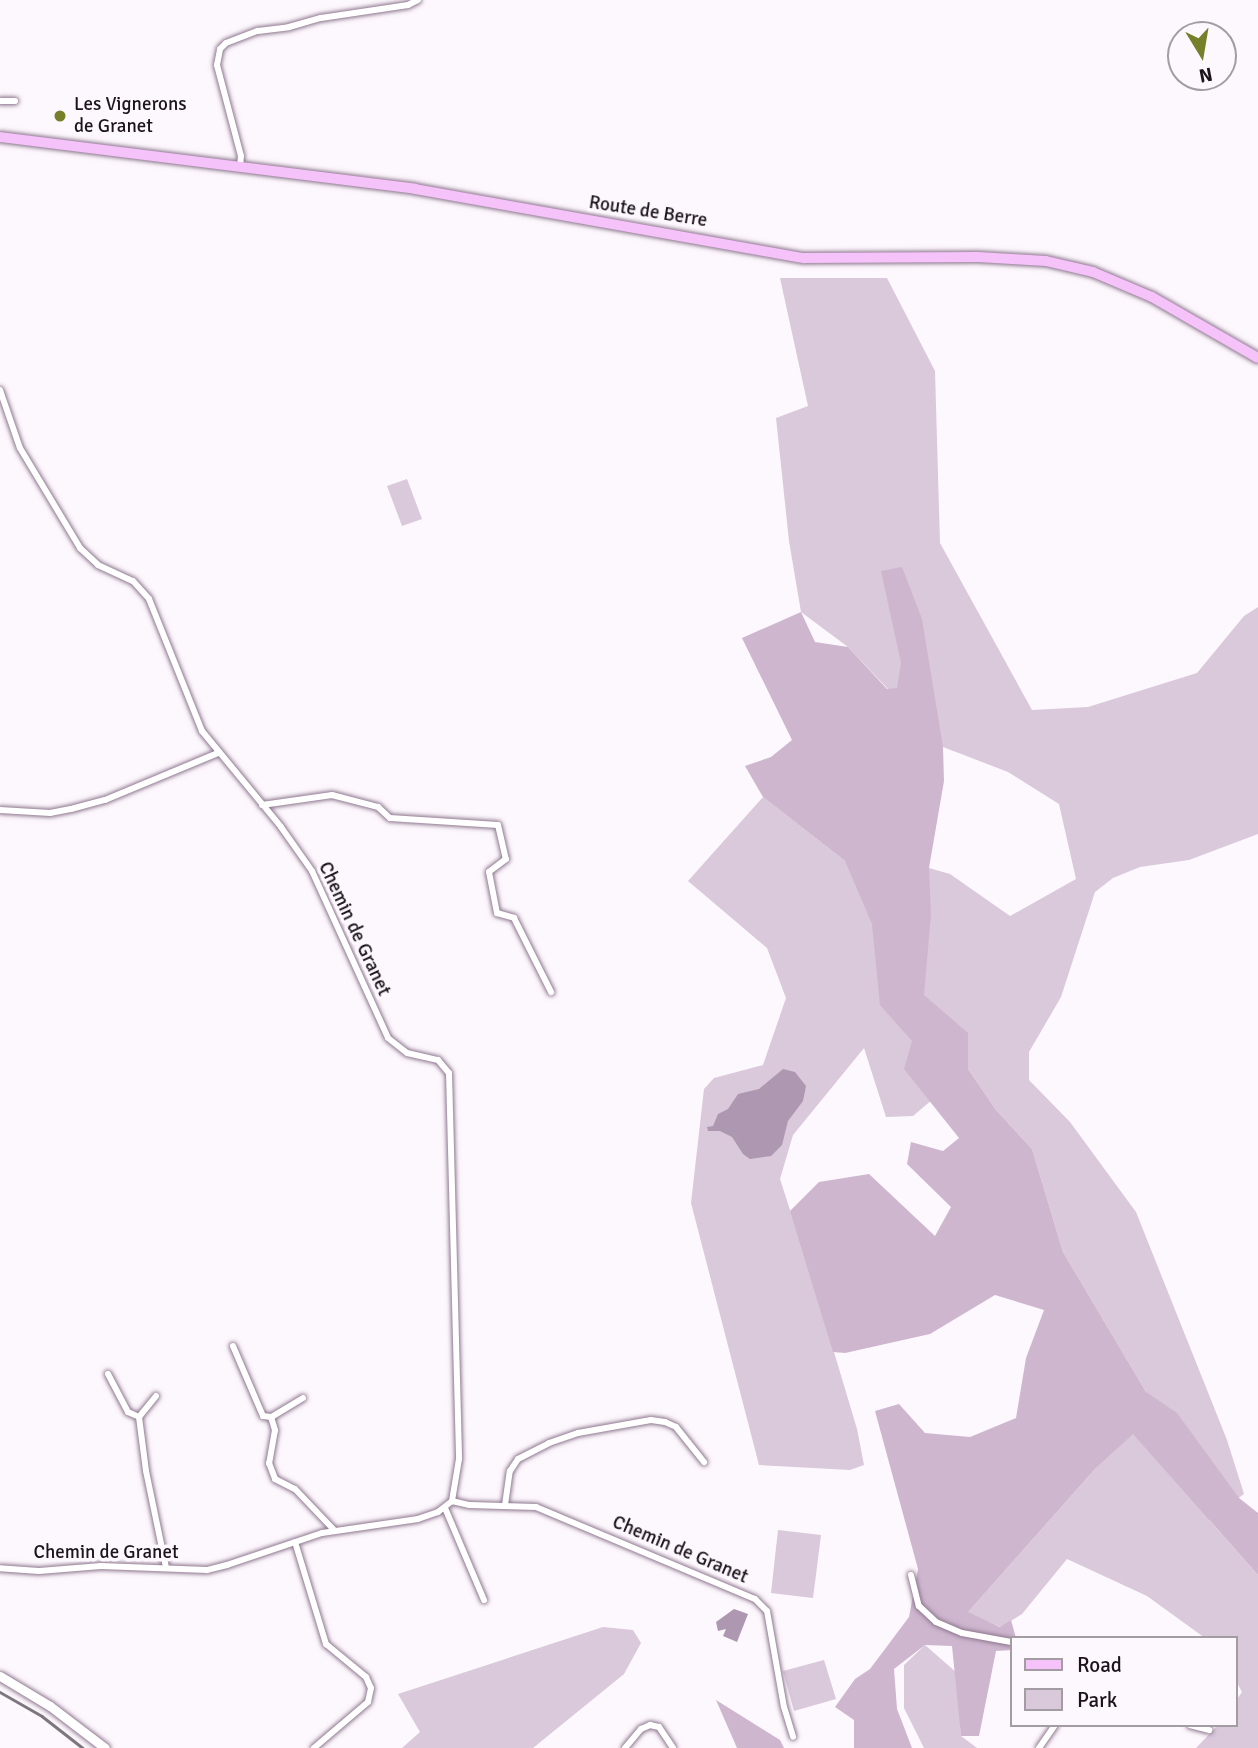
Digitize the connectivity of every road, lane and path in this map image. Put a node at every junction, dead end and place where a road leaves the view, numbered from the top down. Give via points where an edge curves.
1 (418, 0) edge
2 (0, 101) edge
3 (15, 101) dead end
4 (0, 137) edge
5 (14, 140) junction
6 (0, 142) edge
7 (240, 167) junction
8 (1258, 358) edge
9 (0, 390) edge
10 (218, 753) junction
11 (262, 805) junction
12 (0, 810) edge
13 (551, 992) dead end
14 (233, 1346) dead end
15 (108, 1374) dead end
16 (156, 1396) dead end
17 (303, 1398) dead end
18 (139, 1417) junction
19 (271, 1417) junction
20 (704, 1462) dead end
21 (452, 1501) junction
22 (505, 1505) junction
23 (444, 1508) junction
24 (334, 1530) junction
25 (295, 1542) junction
26 (0, 1568) edge
27 (166, 1568) junction
28 (911, 1575) dead end
29 (484, 1600) dead end
30 (1010, 1643) edge
31 (0, 1676) edge
32 (1054, 1727) edge
33 (1198, 1727) edge
34 (1209, 1730) dead end
35 (793, 1737) dead end
36 (105, 1748) edge
37 (314, 1748) edge
38 (625, 1748) edge
39 (673, 1748) edge
40 (1039, 1748) edge

1 - 7 street via 258,31 226,43 220,49 218,65
2 - 3 street
4 - 5 main road, Route de Berre
5 - 6 main road, Route de Berre
5 - 7 main road, Route de Berre
7 - 8 main road, Route de Berre via 415,190 804,258 1046,261 1093,272 1152,297
9 - 10 street, Chemin de Granet via 20,448 79,548 98,565 133,581 149,599 195,717
10 - 11 street, Chemin de Granet
10 - 12 street via 105,800 71,809 50,813
11 - 13 street via 332,795 378,807 390,818 498,825 506,859 489,872 497,914 514,918
11 - 21 street, Chemin de Granet via 312,871 388,1038 407,1053 438,1060 449,1073 458,1459
14 - 19 street via 263,1416
15 - 18 street via 128,1412
16 - 18 street
17 - 19 street
18 - 27 street
19 - 24 street via 275,1430 269,1464 275,1479 295,1489
20 - 22 street via 676,1427 665,1422 651,1420 578,1433 518,1459 510,1471
21 - 22 street, Chemin de Granet
21 - 23 street, Chemin de Granet
22 - 35 street, Chemin de Granet via 536,1507 755,1599 766,1611
23 - 24 street, Chemin de Granet via 418,1519
23 - 29 street
24 - 25 street, Chemin de Granet
25 - 27 street, Chemin de Granet via 207,1570
25 - 37 street via 326,1644 366,1677 371,1688 369,1702
26 - 27 street, Chemin de Granet
28 - 30 street via 919,1606 936,1622 962,1633
31 - 36 street via 40,1699
32 - 40 street
33 - 34 street
38 - 39 street via 641,1729 650,1726 660,1727

